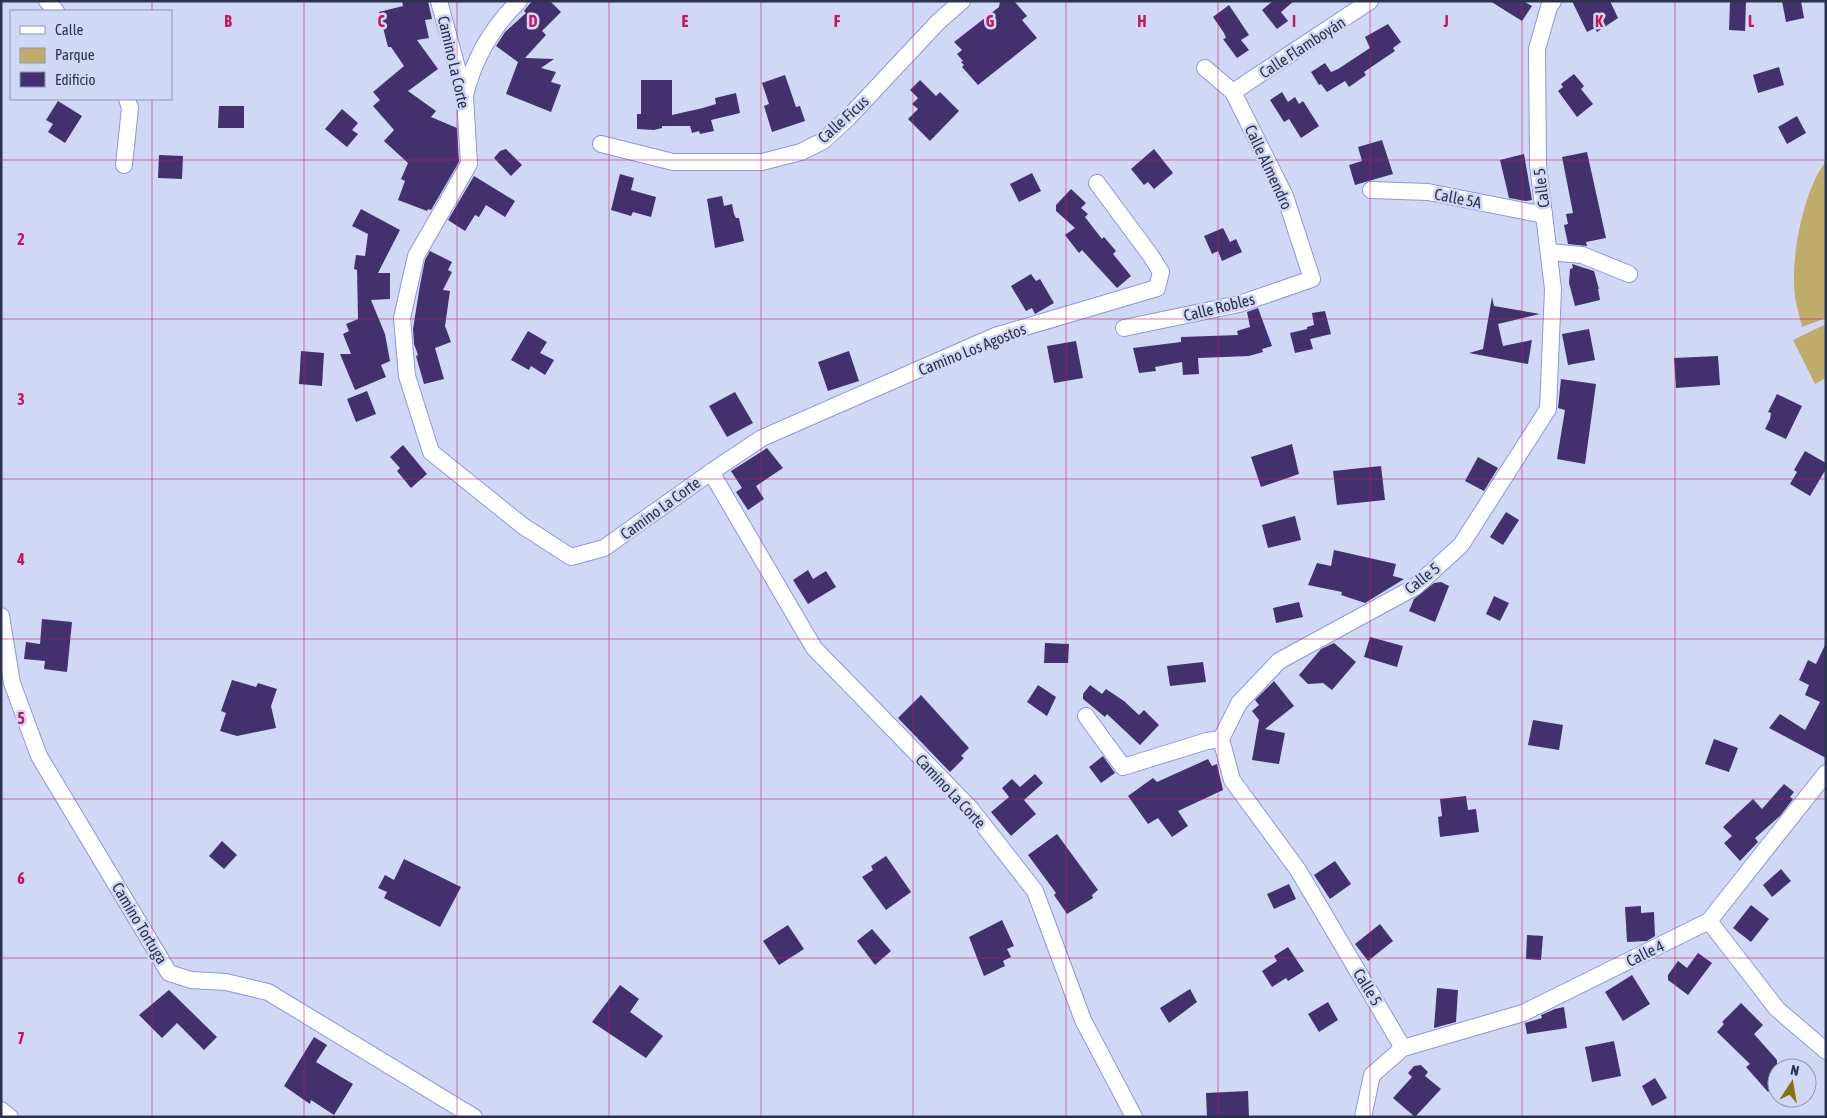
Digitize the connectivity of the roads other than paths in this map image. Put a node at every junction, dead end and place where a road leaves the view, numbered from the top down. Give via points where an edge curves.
1 (439, 1) edge
2 (520, 1) edge
3 (962, 1) edge
4 (1370, 1) edge
5 (1553, 1) edge
6 (1205, 68) dead end
7 (1233, 92) junction
8 (465, 97) junction
9 (127, 100) edge
10 (601, 144) dead end
11 (124, 165) dead end
12 (1098, 183) dead end
13 (1371, 190) dead end
14 (1544, 215) junction
15 (1549, 252) junction
16 (1629, 274) dead end
17 (1312, 279) joint
18 (1124, 328) dead end
19 (711, 472) junction
20 (1, 617) edge
21 (1086, 716) dead end
22 (1220, 739) junction
23 (1826, 773) edge
24 (1709, 921) junction
25 (1403, 1048) junction
26 (1826, 1052) edge
27 (1, 1110) edge
28 (10, 1117) edge
29 (474, 1117) edge
30 (1134, 1117) edge
31 (1363, 1117) edge

1 - 8 street, Camino La Corte
2 - 8 street via 502,18 486,42 472,70
3 - 10 street, Calle Ficus via 938,22 848,118 823,141 801,152 762,162 673,162
4 - 7 street, Calle Flamboyán
5 - 14 street, Calle 5 via 1536,49 1538,165
6 - 7 street, Calle Almendro
7 - 17 street, Calle Almendro via 1285,196
8 - 19 street, Camino La Corte via 469,164 416,256 402,318 406,376 431,452 522,526 570,557 604,548
9 - 11 street via 130,108
12 - 19 street, Camino Los Agostos via 1161,272 1157,288 996,336 762,438
13 - 14 street, Calle 5A via 1428,192
14 - 15 street, Calle 5
15 - 16 street via 1582,255
15 - 22 street, Calle 5 via 1553,289 1548,409 1461,545 1415,587 1279,661 1239,703
17 - 18 street, Calle Robles via 1238,304
19 - 30 street, Camino La Corte via 814,648 970,808 1035,890 1083,1020
20 - 29 street, Camino Tortuga via 12,683 39,756 169,973 191,980 226,982 268,992
21 - 22 street via 1122,767
22 - 25 street, Calle 5 via 1232,780 1298,870
23 - 24 street, Calle 4
24 - 25 street, Calle 4 via 1523,1013
24 - 26 street via 1777,1009
25 - 31 street via 1372,1075
27 - 28 street

